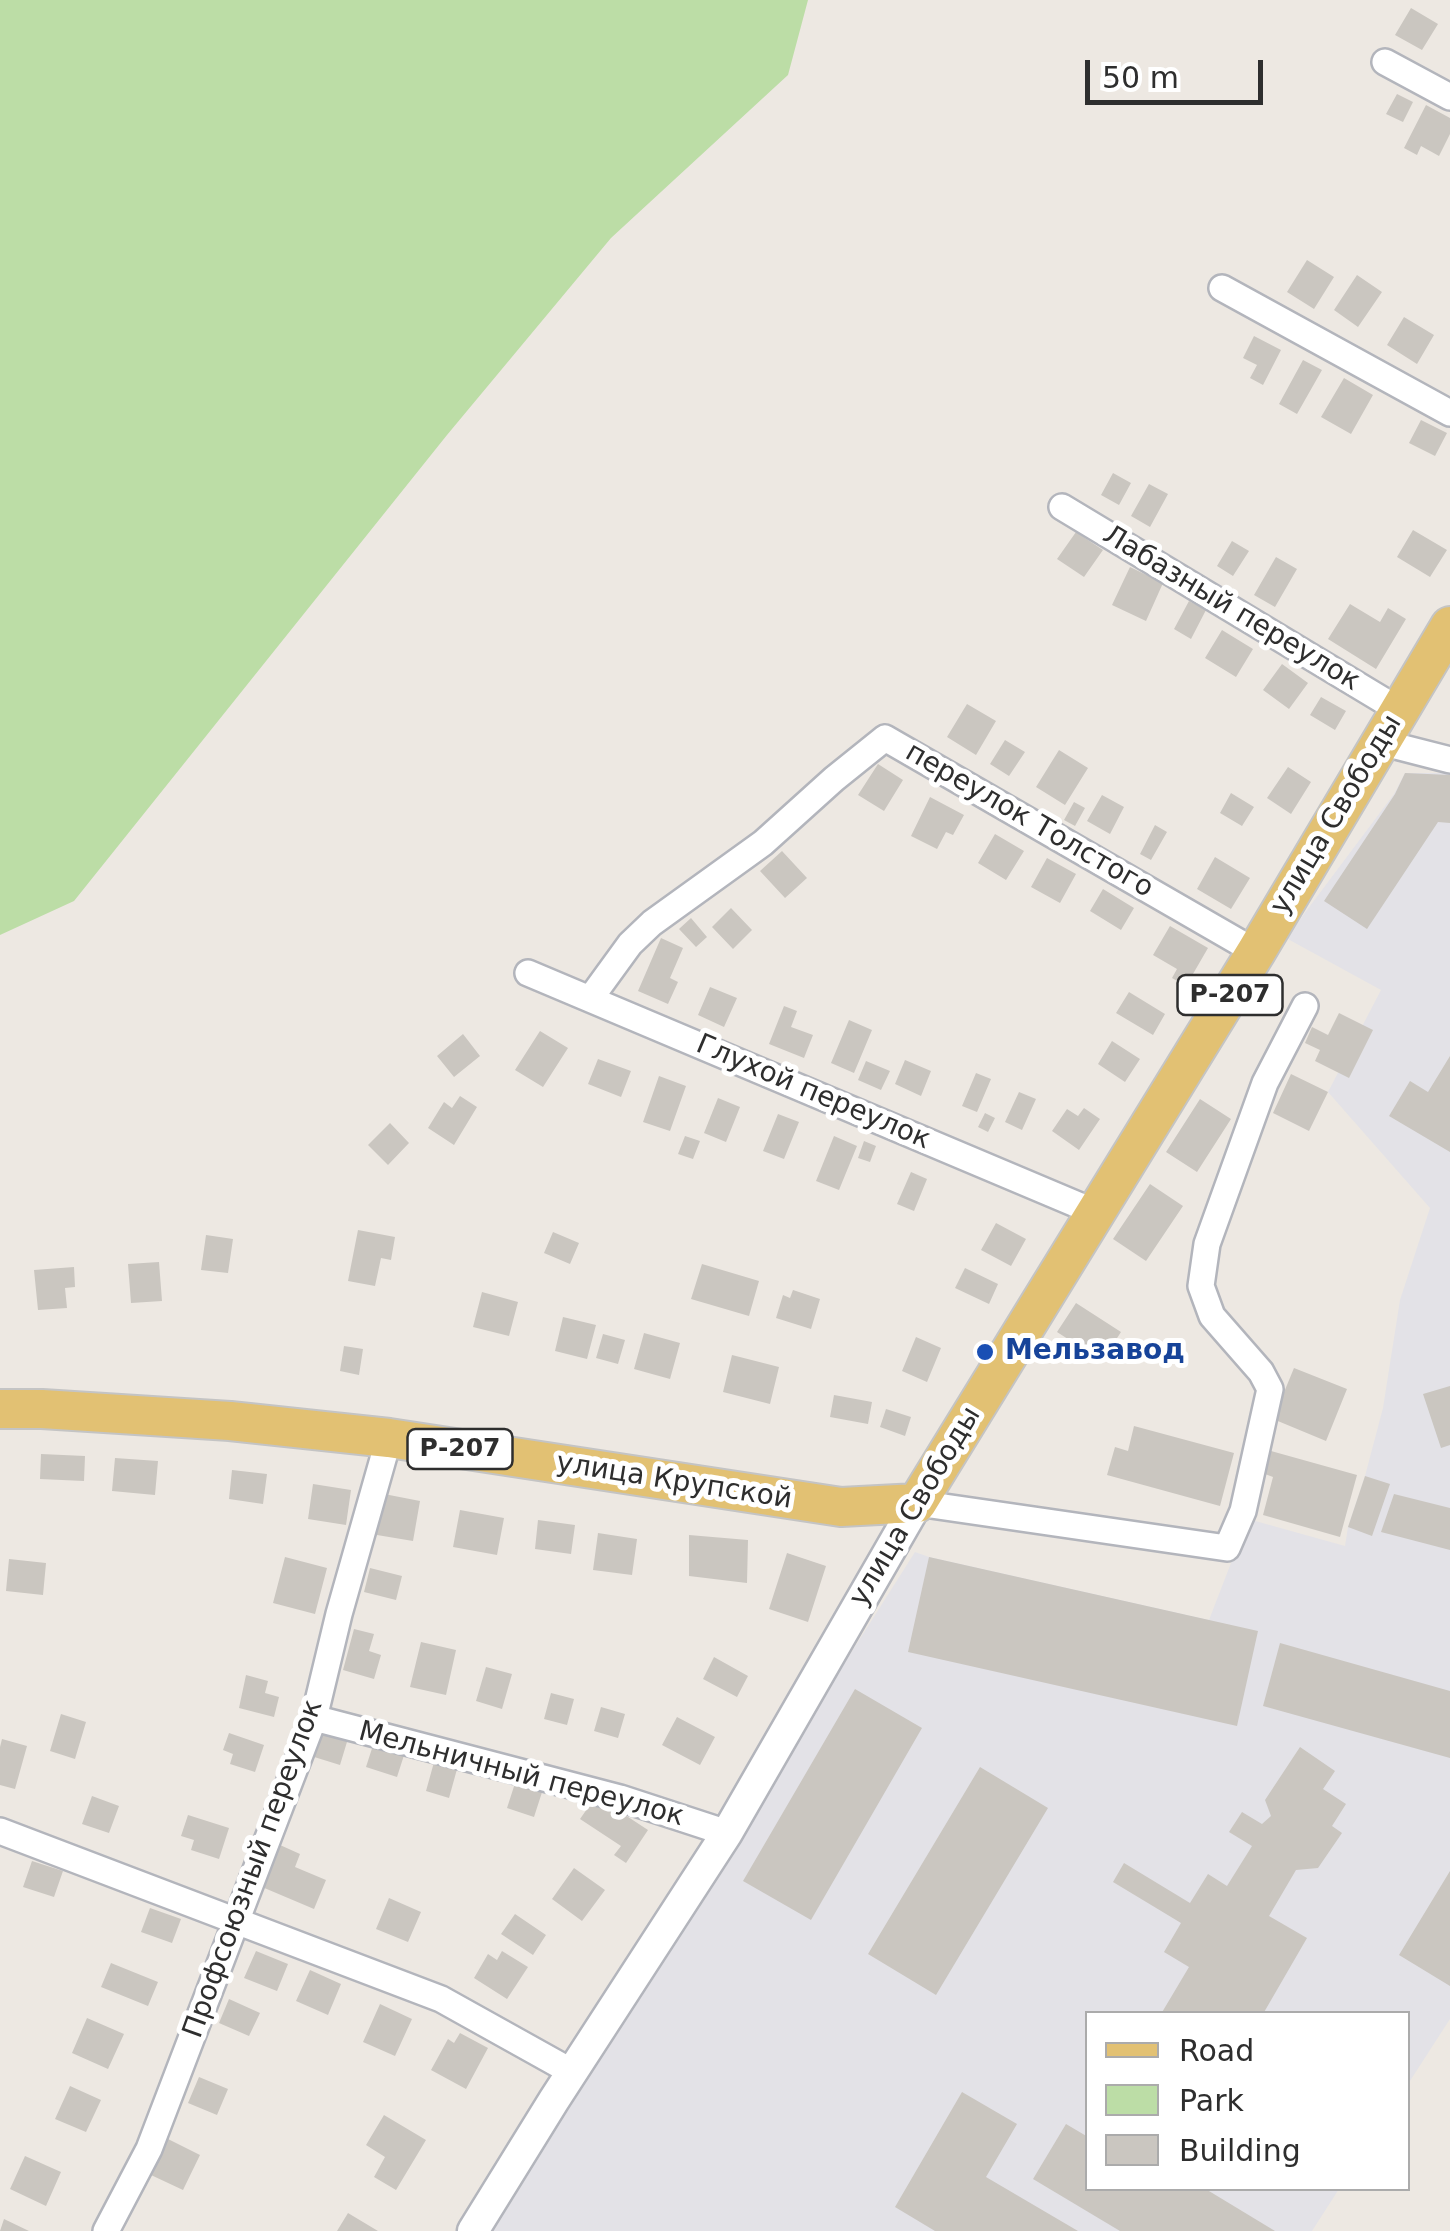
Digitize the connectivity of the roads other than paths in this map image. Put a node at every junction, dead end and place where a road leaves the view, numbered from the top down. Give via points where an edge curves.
1 (1384, 62) dead end
2 (1450, 97) edge
3 (1222, 288) dead end
4 (1450, 413) edge
5 (1062, 508) dead end
6 (1450, 626) edge
7 (1390, 726) junction
8 (1450, 760) edge
9 (1256, 952) junction
10 (528, 973) dead end
11 (590, 999) junction
12 (1305, 1006) dead end
13 (1097, 1213) junction
14 (0, 1408) edge
15 (389, 1438) junction
16 (918, 1502) junction
17 (314, 1718) junction
18 (0, 1831) edge
19 (728, 1833) junction
20 (235, 1922) junction
21 (572, 2072) junction
22 (106, 2231) edge
23 (473, 2231) edge

1 - 2 street
3 - 4 street
5 - 7 street, Лабазный переулок
6 - 7 main road, улица Свободы / Р-207
7 - 8 street, Лабазный переулок
7 - 9 main road, улица Свободы / Р-207
9 - 11 street, переулок Толстого via 885,738 763,843 652,923
9 - 13 main road, улица Свободы / Р-207
10 - 11 street, Глухой переулок
11 - 13 street, Глухой переулок
12 - 16 street, улица Крупской via 1265,1084 1207,1244 1201,1286 1212,1316 1270,1389 1244,1511 1227,1548
13 - 16 main road, улица Свободы / Р-207
14 - 15 main road, улица Крупской / Р-207 via 230,1420
15 - 16 main road, улица Крупской / Р-207 via 824,1505
15 - 17 street, Профсоюзный переулок
16 - 19 street, улица Свободы
17 - 19 street, Мельничный переулок
17 - 20 street, Профсоюзный переулок
18 - 20 street
19 - 21 street, улица Свободы
20 - 21 street via 441,1999
20 - 22 street, Профсоюзный переулок via 149,2149
21 - 23 street, улица Свободы

